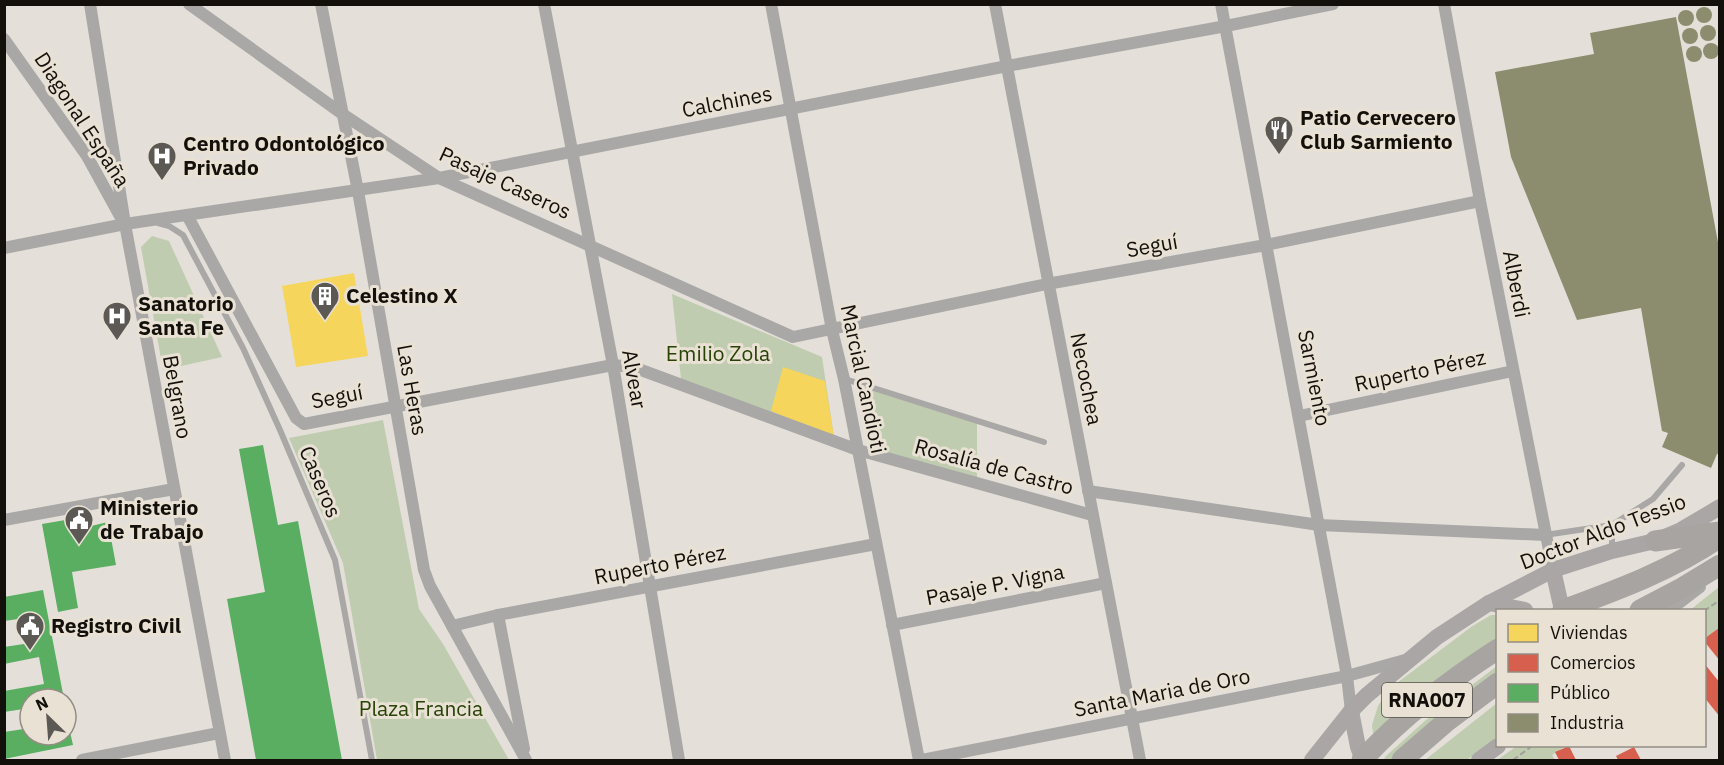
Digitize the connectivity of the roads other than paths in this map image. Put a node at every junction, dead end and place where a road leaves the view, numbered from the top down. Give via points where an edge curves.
1 (90, 4) edge
2 (189, 4) edge
3 (321, 4) edge
4 (544, 4) edge
5 (771, 4) edge
6 (995, 4) edge
7 (1221, 4) edge
8 (1333, 4) edge
9 (1444, 4) edge
10 (1226, 27) junction
11 (4, 39) edge
12 (1007, 66) junction
13 (792, 110) junction
14 (344, 115) junction
15 (573, 152) junction
16 (439, 178) junction
17 (358, 191) junction
18 (1480, 201) junction
19 (187, 215) junction
20 (149, 221) junction
21 (125, 224) junction
22 (590, 244) junction
23 (1266, 245) junction
24 (4, 248) edge
25 (1047, 284) junction
26 (832, 330) junction
27 (613, 365) junction
28 (1513, 371) junction
29 (844, 379) junction
30 (395, 406) junction
31 (1299, 416) junction
32 (1044, 442) dead end
33 (858, 450) junction
34 (1682, 465) dead end
35 (174, 489) junction
36 (1088, 491) junction
37 (1719, 507) edge
38 (1092, 514) junction
39 (4, 520) edge
40 (1319, 525) junction
41 (1612, 525) junction
42 (1719, 532) edge
43 (1545, 535) junction
44 (1719, 537) edge
45 (1655, 541) junction
46 (876, 544) junction
47 (1612, 551) junction
48 (1719, 565) edge
49 (1553, 570) junction
50 (1719, 570) edge
51 (1106, 583) junction
52 (649, 586) junction
53 (1489, 603) junction
54 (1520, 609) edge
55 (1563, 609) edge
56 (1566, 609) edge
57 (1642, 609) edge
58 (1672, 609) edge
59 (498, 615) junction
60 (892, 625) junction
61 (452, 626) junction
62 (1496, 650) edge
63 (1409, 659) junction
64 (1347, 676) junction
65 (1496, 685) edge
66 (1351, 711) junction
67 (1132, 718) junction
68 (219, 733) junction
69 (1497, 747) edge
70 (82, 760) edge
71 (225, 760) edge
72 (372, 760) edge
73 (526, 760) edge
74 (679, 760) edge
75 (920, 760) edge
76 (1140, 760) edge
77 (1312, 760) edge
78 (1362, 760) edge
79 (1402, 760) edge
80 (1479, 760) edge

1 - 21 street, Belgrano
2 - 14 street, Pasaje Caseros
3 - 14 street, Las Heras
4 - 15 street, Alvear
5 - 13 street, Marcial Candioti
6 - 12 street, Necochea
7 - 10 street, Sarmiento
8 - 10 street, Calchines
9 - 18 street, Alberdi
10 - 12 street, Calchines
10 - 23 street, Sarmiento
11 - 21 street, Diagonal España via 87,156
12 - 13 street, Calchines
12 - 25 street, Necochea
13 - 15 street, Calchines
13 - 26 street, Marcial Candioti
14 - 16 street, Pasaje Caseros
14 - 17 street, Las Heras
15 - 16 street, Calchines
15 - 22 street, Alvear
16 - 17 street, Calchines
16 - 22 street, Pasaje Caseros
17 - 19 street, Calchines
17 - 30 street, Las Heras
18 - 23 street, Seguí
18 - 28 street, Alberdi
19 - 20 street, Calchines
19 - 30 street, Seguí via 296,418 304,423
20 - 21 street, Calchines
20 - 72 lane, Caseros via 183,235 243,348 335,560
21 - 24 street, Calchines
21 - 35 street, Belgrano
22 - 26 street, Pasaje Caseros via 793,337
22 - 27 street, Alvear
23 - 25 street, Seguí
23 - 31 street, Sarmiento
25 - 26 street, Seguí
25 - 36 street, Necochea
26 - 29 street, Marcial Candioti
27 - 30 street, Seguí
27 - 33 street, Rosalía de Castro via 633,368
27 - 52 street, Alvear
28 - 31 street, Ruperto Pérez
28 - 43 street, Alberdi
29 - 32 lane
29 - 33 street, Marcial Candioti
30 - 61 street, Las Heras via 424,570
31 - 40 street, Sarmiento
33 - 38 street, Rosalía de Castro
33 - 46 street, Marcial Candioti
34 - 41 lane via 1653,499
35 - 39 street
35 - 68 street, Belgrano
36 - 38 street, Necochea
36 - 40 street, Rosalía de Castro
37 - 45 main road, Doctor Aldo Tessio
38 - 51 street, Necochea
40 - 43 street, Rosalía de Castro
40 - 64 street, Sarmiento
41 - 43 lane
41 - 47 lane
42 - 45 highway
43 - 49 street, Alberdi
44 - 56 highway via 1671,567
45 - 47 main road, Doctor Aldo Tessio
46 - 52 street, Ruperto Pérez
46 - 60 street, Marcial Candioti
47 - 49 main road, Doctor Aldo Tessio
48 - 57 highway
49 - 53 main road, Doctor Aldo Tessio
49 - 55 main road
50 - 58 street
51 - 60 street, Pasaje P. Vigna
51 - 67 street, Necochea
52 - 59 street, Ruperto Pérez
52 - 74 street, Alvear
53 - 54 main road
53 - 63 main road, Doctor Aldo Tessio
59 - 61 street, Ruperto Pérez
59 - 73 street, Las Heras
60 - 75 street, Marcial Candioti
61 - 73 street, Las Heras
62 - 78 highway, RNA007 via 1442,687
63 - 64 street, Santa Maria de Oro
63 - 66 main road, Doctor Aldo Tessio
64 - 66 street, Sarmiento
64 - 67 street, Santa Maria de Oro
65 - 79 highway, RNA007
66 - 77 main road, Doctor Aldo Tessio
66 - 78 main road, Sarmiento
67 - 75 street, Santa Maria de Oro
67 - 76 street, Necochea
68 - 70 street
68 - 71 street, Belgrano
69 - 80 main road

